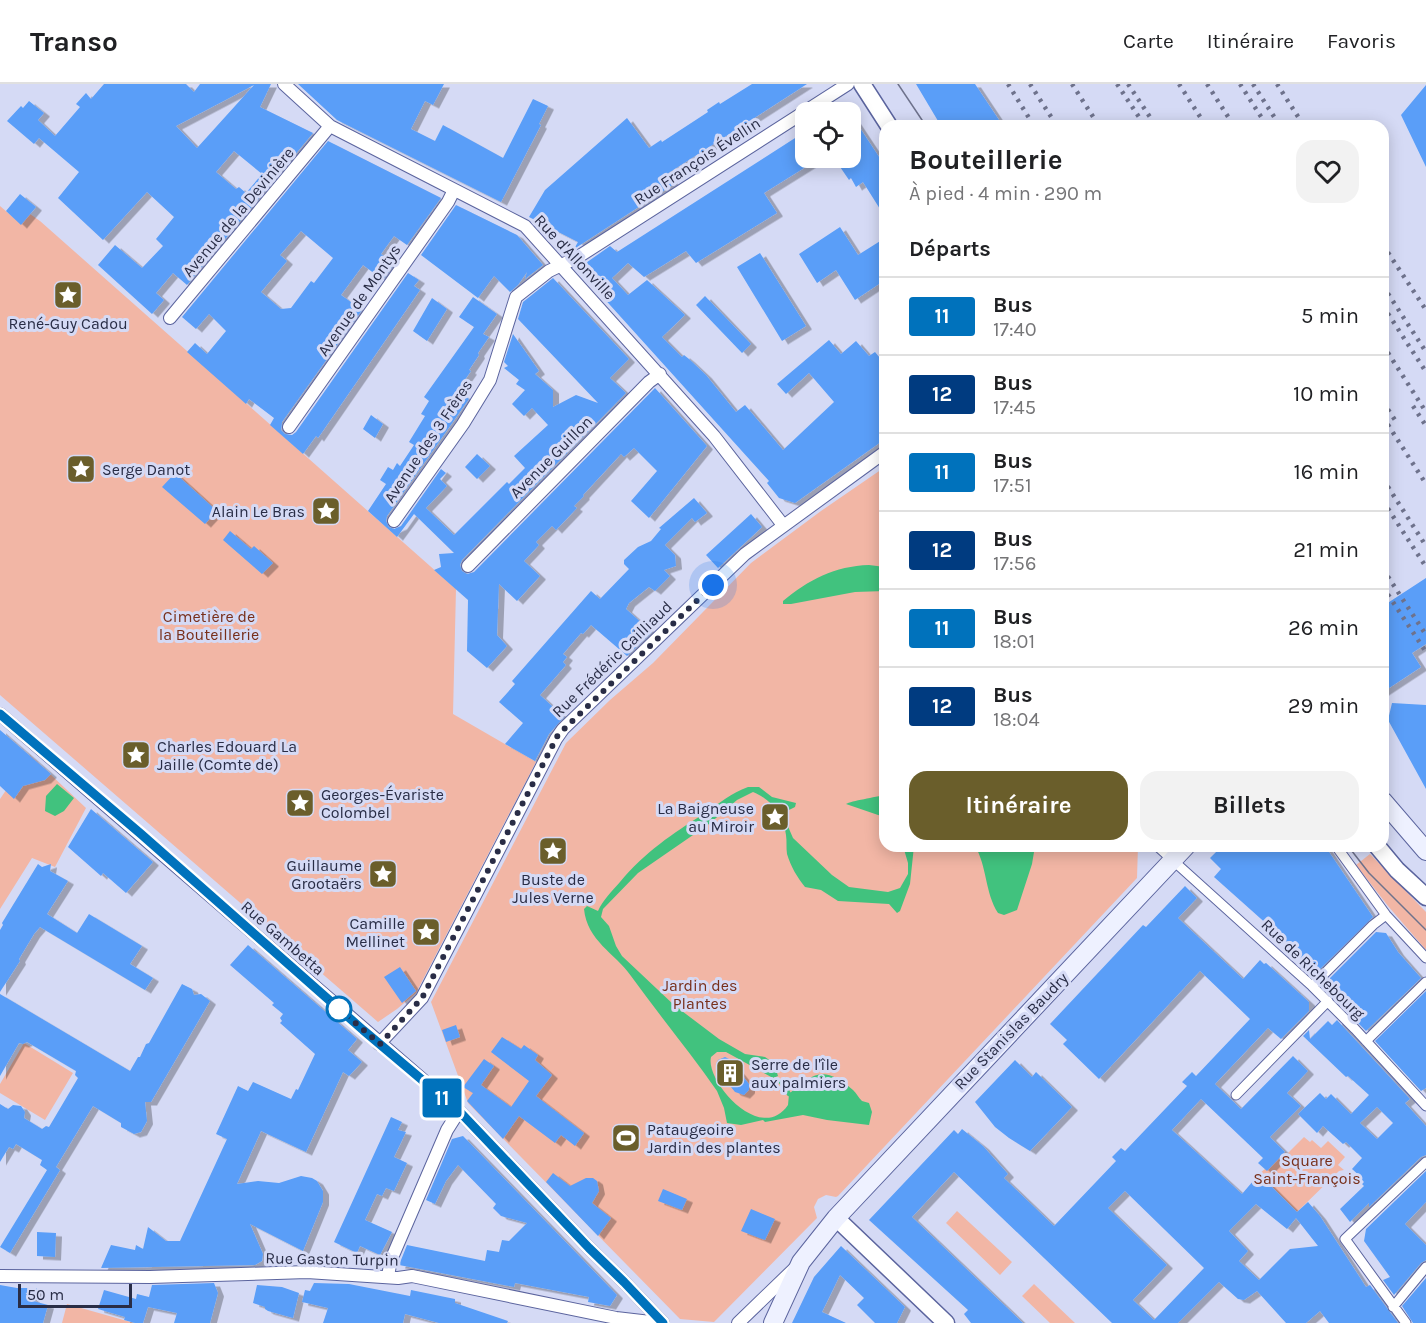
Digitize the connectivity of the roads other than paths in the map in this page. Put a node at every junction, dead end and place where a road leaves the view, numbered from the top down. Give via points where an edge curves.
1 (284, 84) edge
2 (848, 84) edge
3 (862, 84) edge
4 (885, 120) edge
5 (330, 126) junction
6 (454, 190) junction
7 (562, 265) junction
8 (170, 318) dead end
9 (660, 374) junction
10 (289, 427) dead end
11 (879, 456) edge
12 (394, 521) dead end
13 (783, 525) junction
14 (468, 566) dead end
15 (0, 714) edge
16 (1389, 808) edge
17 (1426, 851) edge
18 (1164, 852) edge
19 (1180, 852) edge
20 (1340, 852) edge
21 (1382, 852) edge
22 (1173, 860) junction
23 (1426, 897) edge
24 (1386, 915) junction
25 (1426, 958) edge
26 (1426, 982) edge
27 (1312, 986) junction
28 (1328, 1001) junction
29 (1366, 1041) junction
30 (380, 1044) junction
31 (1422, 1094) edge
32 (1236, 1095) dead end
33 (1426, 1106) edge
34 (459, 1111) junction
35 (1426, 1162) edge
36 (836, 1218) junction
37 (801, 1262) junction
38 (1426, 1267) edge
39 (0, 1276) edge
40 (388, 1276) junction
41 (1393, 1307) junction
42 (661, 1323) edge
43 (738, 1323) edge
44 (773, 1323) edge
45 (946, 1323) edge
46 (1406, 1323) edge

1 - 5 street, Rue d'Allonville
2 - 7 street, Rue François Évellin
3 - 4 street
5 - 6 street, Rue d'Allonville
5 - 8 street, Avenue de la Devinière
6 - 7 street, Rue d'Allonville via 525,226
6 - 10 street, Avenue de Montys
7 - 9 street, Rue d'Allonville
7 - 12 street, Avenue des 3 Frères via 516,297 490,381
9 - 13 street, Rue d'Allonville via 736,462
9 - 14 street, Avenue Guillon
11 - 13 street, Rue Frédéric Cailliaud
13 - 30 street, Rue Frédéric Cailliaud via 745,554 558,735 422,998
15 - 30 street, Rue Gambetta
16 - 17 main road
18 - 22 street, Rue de Richebourg
19 - 22 main road, Rue Stanislas Baudry
20 - 24 street
21 - 23 street
22 - 27 street, Rue de Richebourg
22 - 36 main road, Rue Stanislas Baudry
24 - 25 street
24 - 27 street
26 - 29 street
27 - 28 street, Rue de Richebourg
28 - 29 street, Rue de Richebourg
28 - 32 street
29 - 31 street, Rue de Richebourg
30 - 34 street, Rue Gambetta
31 - 33 street, Rue de Richebourg
34 - 40 street via 442,1141
34 - 42 street, Rue Gambetta
35 - 41 street via 1345,1239
36 - 37 main road, Rue Stanislas Baudry
36 - 45 street
37 - 43 street
37 - 44 main road, Rue Stanislas Baudry
38 - 41 street
39 - 40 street, Rue Gaston Turpin via 307,1272
40 - 42 street, Rue Gaston Turpin via 412,1276 616,1318
41 - 46 street

